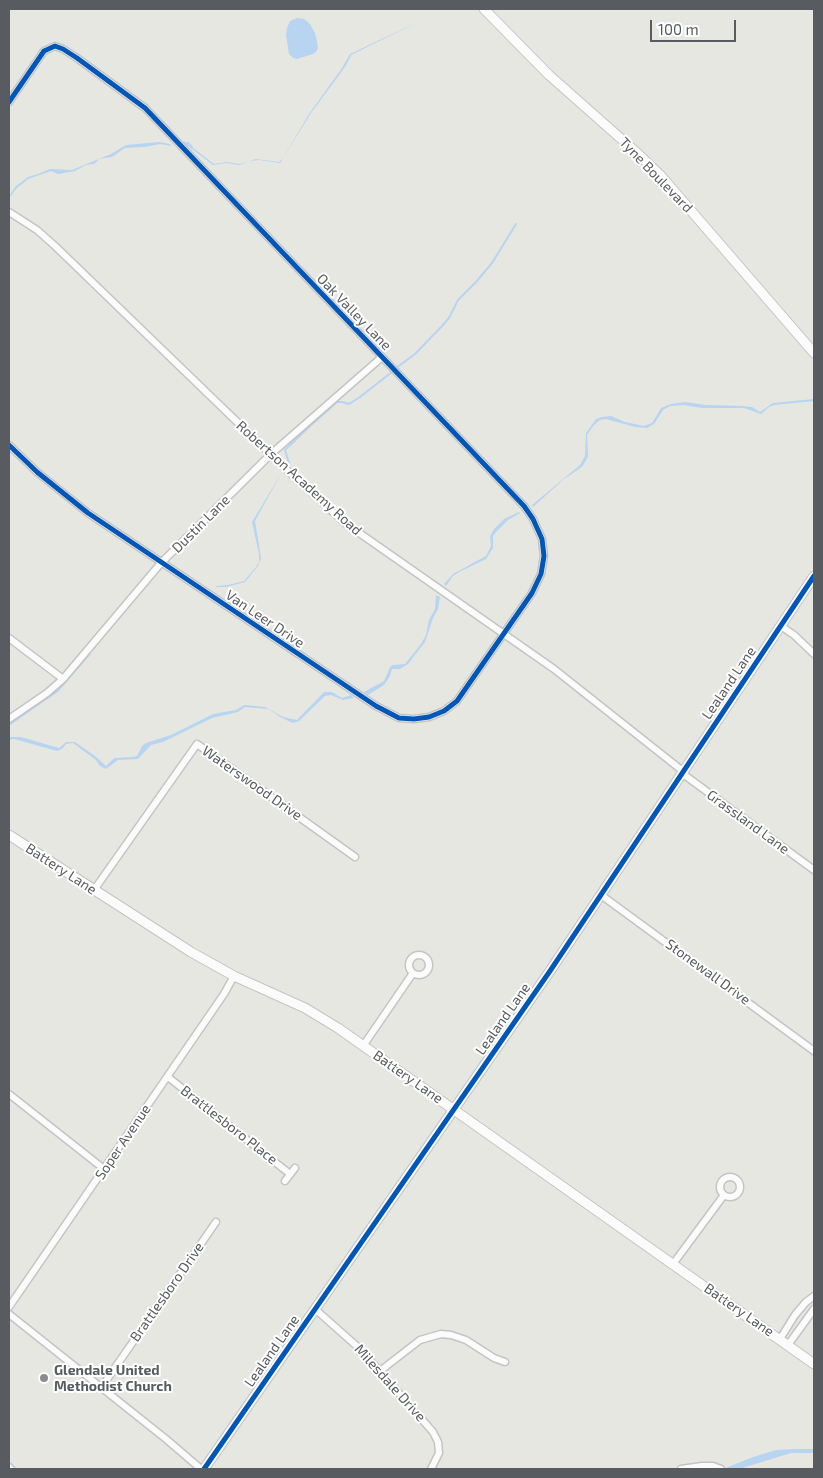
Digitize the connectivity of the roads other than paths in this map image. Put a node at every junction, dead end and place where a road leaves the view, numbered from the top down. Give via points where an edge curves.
1 (484, 9) edge
2 (9, 102) edge
3 (9, 212) edge
4 (814, 353) edge
5 (382, 357) junction
6 (9, 445) edge
7 (272, 454) junction
8 (161, 563) junction
9 (814, 576) edge
10 (781, 626) junction
11 (504, 635) junction
12 (9, 638) edge
13 (814, 654) edge
14 (63, 680) junction
15 (9, 719) edge
16 (683, 773) junction
17 (9, 835) edge
18 (355, 857) dead end
19 (814, 870) edge
20 (94, 890) junction
21 (601, 895) junction
22 (413, 973) dead end
23 (234, 976) junction
24 (363, 1046) junction
25 (814, 1051) edge
26 (168, 1077) junction
27 (9, 1094) edge
28 (454, 1109) junction
29 (104, 1169) junction
30 (285, 1181) dead end
31 (724, 1195) dead end
32 (216, 1222) dead end
33 (673, 1264) junction
34 (814, 1296) edge
35 (9, 1307) edge
36 (315, 1309) junction
37 (814, 1309) edge
38 (9, 1314) edge
39 (784, 1342) junction
40 (504, 1362) dead end
41 (814, 1364) edge
42 (380, 1371) junction
43 (101, 1388) junction
44 (719, 1468) edge
45 (203, 1469) edge
46 (431, 1469) edge
47 (681, 1469) edge

1 - 4 street, Tyne Boulevard via 549,75 661,176
2 - 5 street, Oak Valley Lane via 44,52 55,46 64,49 145,108
3 - 7 street, Robertson Academy Road via 55,246
5 - 7 street, Dustin Lane
5 - 11 street, Oak Valley Lane via 529,512 540,532 544,556 540,578
6 - 8 street, Van Leer Drive via 80,507
7 - 8 street, Dustin Lane
7 - 11 street, Robertson Academy Road via 345,523
8 - 11 street, Van Leer Drive via 399,718 429,717 453,705
8 - 14 street, Dustin Lane
9 - 10 street, Lealand Lane
10 - 13 street
10 - 16 street, Lealand Lane
11 - 16 street, Robertson Academy Road via 554,669
12 - 14 street
14 - 15 street, Dustin Lane
16 - 19 street, Grassland Lane
16 - 21 street, Lealand Lane
17 - 20 street, Battery Lane
18 - 20 street, Waterswood Drive via 197,744
20 - 23 street, Battery Lane
21 - 25 street, Stonewall Drive
21 - 28 street, Lealand Lane
22 - 24 street
23 - 24 street, Battery Lane via 305,1008
23 - 26 street, Soper Avenue
24 - 28 street, Battery Lane
26 - 29 street, Soper Avenue
26 - 30 street, Brattlesboro Place via 293,1171
27 - 29 street
28 - 33 street, Battery Lane
28 - 36 street, Lealand Lane
29 - 35 street, Soper Avenue
31 - 33 street
32 - 43 street, Brattlesboro Drive
33 - 39 street, Battery Lane
34 - 39 street via 795,1315
36 - 42 street, Milesdale Drive
36 - 45 street, Lealand Lane
37 - 39 street
38 - 43 street
39 - 41 street, Battery Lane
40 - 42 street via 466,1340 441,1334 418,1342
42 - 46 street, Milesdale Drive via 436,1437 439,1454
43 - 45 street
44 - 47 street

